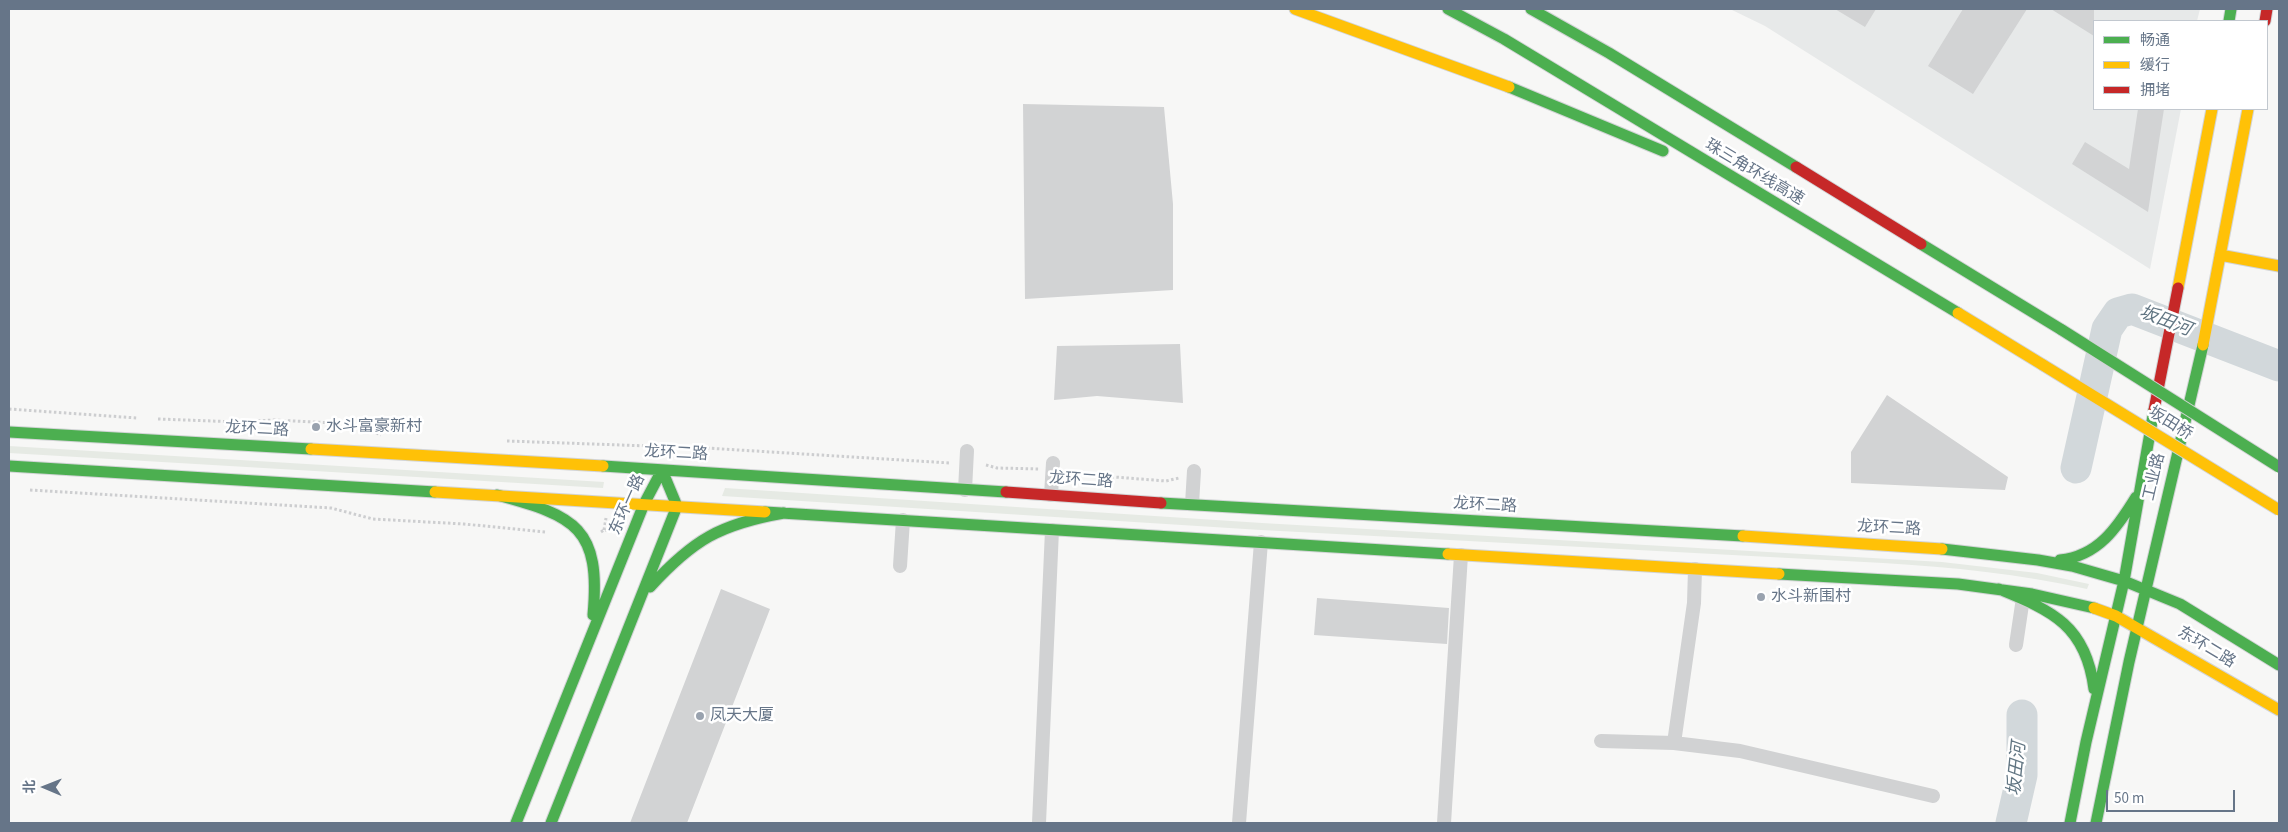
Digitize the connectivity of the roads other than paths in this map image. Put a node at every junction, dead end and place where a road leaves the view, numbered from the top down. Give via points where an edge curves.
1 (1295, 9) edge
2 (1448, 9) edge
3 (1531, 9) edge
4 (1544, 9) edge
5 (1609, 53) junction
6 (2212, 110) edge
7 (2248, 110) edge
8 (1742, 184) junction
9 (2220, 255) junction
10 (2279, 266) edge
11 (2062, 330) joint
12 (2043, 366) joint
13 (9, 432) edge
14 (968, 451) dead end
15 (9, 466) edge
16 (1054, 467) road end
17 (2279, 467) edge
18 (662, 470) junction
19 (1189, 474) road end
20 (965, 490) junction
21 (2138, 493) junction
22 (497, 495) junction
23 (1052, 495) junction
24 (644, 504) junction
25 (1192, 504) junction
26 (677, 506) junction
27 (2279, 510) edge
28 (784, 512) junction
29 (902, 520) junction
30 (1052, 530) junction
31 (1261, 542) junction
32 (1461, 556) junction
33 (2038, 560) junction
34 (900, 566) dead end
35 (1695, 569) junction
36 (2124, 581) junction
37 (1999, 590) junction
38 (2146, 590) junction
39 (2023, 598) junction
40 (636, 607) junction
41 (2116, 616) junction
42 (2138, 627) junction
43 (588, 643) junction
44 (2016, 646) dead end
45 (2279, 665) edge
46 (2279, 710) edge
47 (2094, 711) junction
48 (1601, 741) dead end
49 (1674, 743) junction
50 (1933, 796) dead end
51 (516, 823) edge
52 (551, 823) edge
53 (1039, 823) edge
54 (1239, 823) edge
55 (1444, 823) edge
56 (2070, 823) edge
57 (2096, 823) edge

1 - 8 main road via 1521,92
2 - 8 main road, 珠三角环线高速
3 - 5 main road, 珠三角环线高速
4 - 5 main road
5 - 11 main road, 珠三角环线高速
6 - 21 main road, 工业路
7 - 9 main road, 工业路
8 - 12 main road, 珠三角环线高速
9 - 10 main road
9 - 38 main road, 工业路 via 2201,354
11 - 17 main road, 坂田桥, bridge
12 - 27 main road, 坂田桥, bridge
13 - 18 main road, 龙环二路
14 - 20 street
15 - 22 main road
16 - 23 street
18 - 20 main road, 龙环二路
18 - 24 main road, 东环一路
18 - 26 main road, 东环一路
19 - 25 street
20 - 23 main road, 龙环二路
21 - 33 main road via 2121,523 2102,544 2074,560
21 - 36 main road, 工业路
22 - 24 main road
22 - 43 main road via 554,513 580,529 588,541 595,568 594,608
23 - 25 main road, 龙环二路
24 - 26 main road
24 - 43 main road, 东环一路
25 - 33 main road, 龙环二路 via 1904,546
26 - 28 main road
26 - 40 main road
28 - 29 main road
28 - 40 main road via 745,519 702,538 665,570
29 - 30 main road
29 - 34 street
30 - 31 main road
30 - 53 street
31 - 32 main road
31 - 54 street
32 - 35 main road
32 - 55 street
33 - 36 main road, 龙环二路
35 - 37 main road via 1958,584
35 - 49 street via 1694,603
36 - 38 main road, 龙环二路
36 - 41 main road, 工业路
37 - 39 main road
37 - 41 main road via 2084,605
38 - 42 main road, 工业路
38 - 45 main road, 东环二路 via 2180,604
39 - 44 street
39 - 47 main road via 2062,622 2084,644 2094,679
40 - 52 main road
41 - 42 main road, 东环二路
41 - 47 main road, 工业路
42 - 46 main road, 东环二路
42 - 57 main road, 工业路
43 - 51 main road, 东环一路
47 - 56 main road, 工业路
48 - 49 street
49 - 50 street via 1740,751

